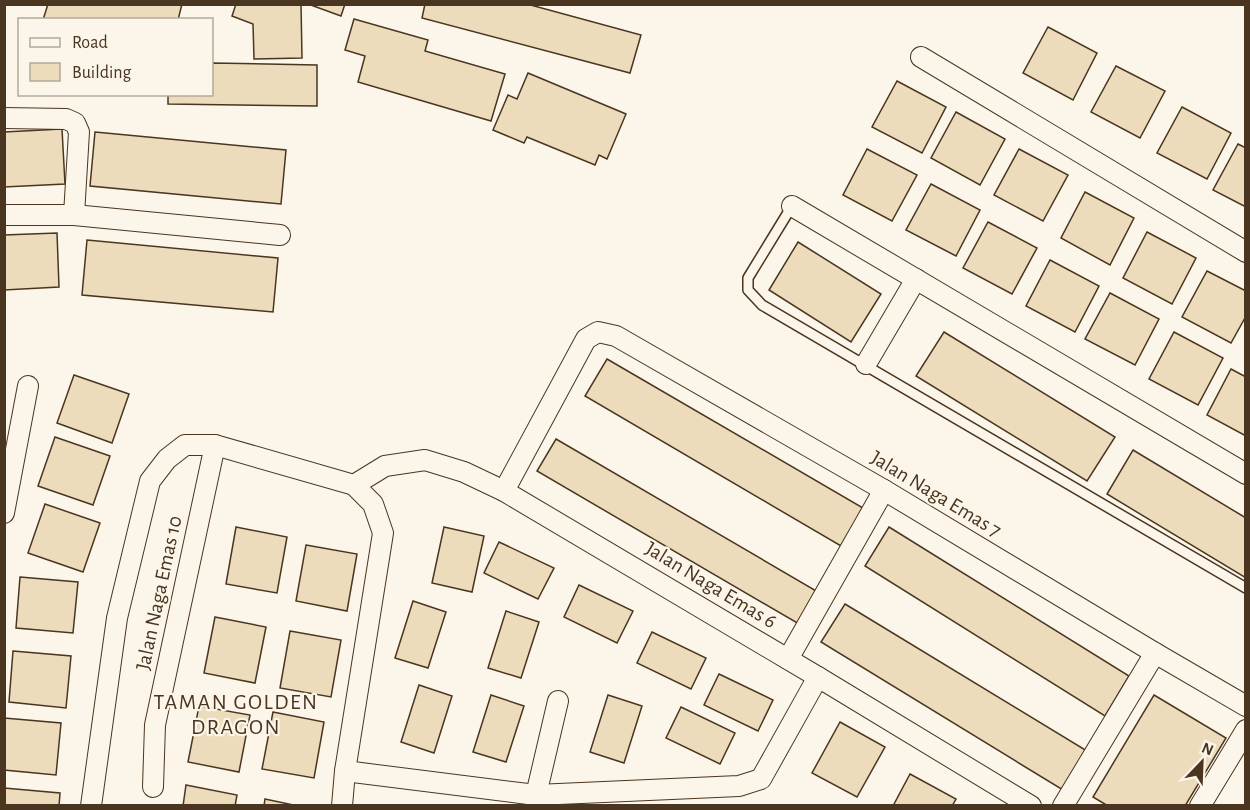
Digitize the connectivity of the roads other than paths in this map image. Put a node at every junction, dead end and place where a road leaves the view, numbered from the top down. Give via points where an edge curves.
1 (921, 57) dead end
2 (4, 118) edge
3 (792, 206) joint
4 (4, 215) edge
5 (74, 215) junction
6 (280, 235) dead end
7 (1245, 252) edge
8 (916, 279) junction
9 (866, 364) junction
10 (28, 386) dead end
11 (215, 445) junction
12 (1245, 474) edge
13 (354, 485) junction
14 (884, 490) junction
15 (504, 491) junction
16 (4, 513) edge
17 (1245, 588) edge
18 (1155, 653) junction
19 (788, 659) junction
20 (818, 677) junction
21 (558, 701) dead end
22 (1245, 706) edge
23 (1245, 730) edge
24 (345, 771) junction
25 (153, 787) dead end
26 (536, 795) junction
27 (91, 806) edge
28 (342, 806) edge
29 (1031, 806) edge
30 (1063, 806) edge
31 (1200, 806) edge

1 - 7 street
2 - 5 street via 66,118 75,123 78,132
3 - 8 street
3 - 9 lane via 748,278 748,290 762,305
4 - 5 street
5 - 6 street
8 - 9 street
8 - 12 street
9 - 17 lane
10 - 16 street
11 - 13 street
11 - 25 street, Jalan Naga Emas 10 via 155,725
11 - 27 street via 185,446 167,459 150,481 117,618
13 - 15 street, Jalan Naga Emas 6 via 385,466 425,460 464,472
13 - 24 street via 373,504 383,532
14 - 15 street, Jalan Naga Emas 7 via 616,336 598,332 586,339
14 - 18 street, Jalan Naga Emas 7
14 - 19 street
15 - 19 street, Jalan Naga Emas 6
18 - 22 street, Jalan Naga Emas 7
18 - 30 street
19 - 20 street, Jalan Naga Emas 6
20 - 26 street via 761,779 740,786
20 - 29 street, Jalan Naga Emas 6
21 - 26 street
23 - 31 street
24 - 26 street
24 - 28 street

